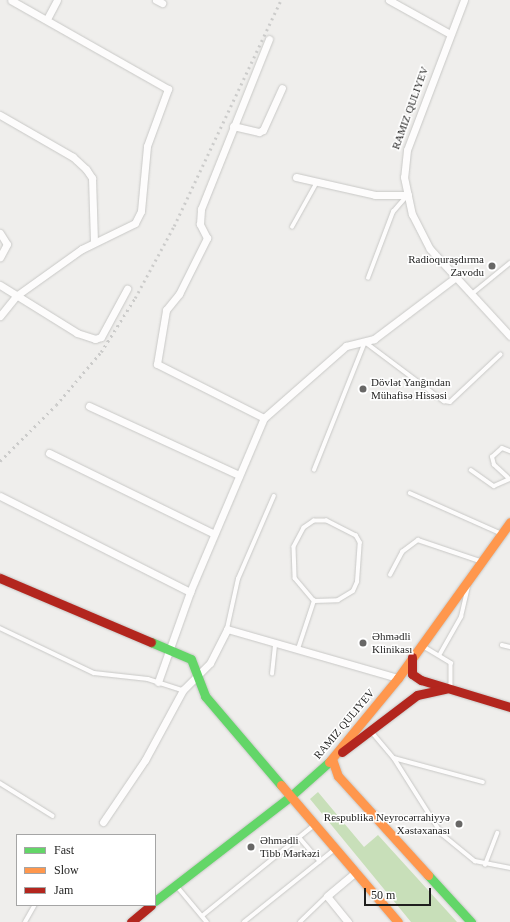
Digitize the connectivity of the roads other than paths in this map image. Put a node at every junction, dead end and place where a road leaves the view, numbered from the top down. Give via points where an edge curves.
1 (10, 0) edge
2 (57, 0) edge
3 (389, 0) edge
4 (464, 0) edge
5 (47, 19) junction
6 (450, 34) junction
7 (269, 39) dead end
8 (282, 88) dead end
9 (0, 115) edge
10 (232, 126) junction
11 (296, 177) dead end
12 (317, 182) junction
13 (408, 195) junction
14 (292, 227) dead end
15 (0, 233) edge
16 (94, 242) junction
17 (0, 257) edge
18 (510, 263) edge
19 (456, 277) junction
20 (368, 278) dead end
21 (0, 285) edge
22 (127, 289) dead end
23 (472, 294) junction
24 (16, 296) junction
25 (0, 316) edge
26 (510, 336) edge
27 (364, 342) junction
28 (500, 355) dead end
29 (89, 406) dead end
30 (264, 418) junction
31 (510, 451) edge
32 (49, 453) dead end
33 (314, 470) dead end
34 (472, 470) dead end
35 (239, 475) junction
36 (509, 478) edge
37 (410, 493) dead end
38 (0, 496) edge
39 (274, 496) dead end
40 (510, 522) edge
41 (501, 533) junction
42 (214, 534) junction
43 (481, 562) junction
44 (390, 575) dead end
45 (470, 577) junction
46 (0, 578) edge
47 (190, 592) junction
48 (314, 601) junction
49 (0, 628) edge
50 (227, 629) junction
51 (275, 644) junction
52 (420, 645) junction
53 (502, 645) dead end
54 (510, 647) edge
55 (171, 649) junction
56 (298, 649) junction
57 (440, 654) junction
58 (413, 656) junction
59 (272, 674) dead end
60 (196, 676) junction
61 (398, 678) junction
62 (158, 682) junction
63 (183, 690) junction
64 (448, 690) junction
65 (510, 707) edge
66 (372, 732) junction
67 (394, 758) junction
68 (332, 759) junction
69 (483, 782) dead end
70 (0, 783) edge
71 (292, 795) junction
72 (53, 816) dead end
73 (103, 822) dead end
74 (316, 824) junction
75 (497, 833) dead end
76 (299, 837) junction
77 (336, 849) junction
78 (320, 862) junction
79 (484, 865) junction
80 (510, 868) edge
81 (356, 872) junction
82 (175, 884) junction
83 (327, 896) junction
84 (156, 900) edge
85 (34, 906) edge
86 (150, 906) edge
87 (202, 916) junction
88 (25, 922) edge
89 (131, 922) edge
90 (207, 922) edge
91 (244, 922) edge
92 (300, 922) edge
93 (348, 922) edge
94 (398, 922) edge
95 (471, 922) edge

1 - 5 street
2 - 5 street
3 - 6 street
4 - 6 street, RAMIZ QULIYEV
5 - 16 street via 165,84 167,98 147,146 142,211 125,231
6 - 13 street, RAMIZ QULIYEV via 407,150 404,177
7 - 10 street
8 - 10 street via 263,130
9 - 16 street via 73,157 86,169 92,178
10 - 30 street via 201,209 200,224 207,238 179,294 166,310 157,364
11 - 12 street
12 - 13 street via 375,195
12 - 14 lane
13 - 19 street, RAMIZ QULIYEV via 420,233
13 - 20 lane via 393,212
15 - 17 street via 7,244
16 - 24 street
18 - 23 lane
19 - 23 street, RAMIZ QULIYEV
19 - 27 street via 374,339
21 - 24 street
22 - 24 street via 101,337 95,339 78,333
23 - 26 street, RAMIZ QULIYEV
24 - 25 street
27 - 28 lane via 444,401 450,402
27 - 30 street via 346,346
27 - 33 lane
29 - 35 street
30 - 35 street
31 - 36 lane via 502,448 492,457 494,465
32 - 42 street
34 - 36 lane via 494,486
35 - 42 street
37 - 41 lane
38 - 47 street
39 - 50 lane via 238,579
40 - 41 main road, RAMIZ QULIYEV
41 - 43 main road, RAMIZ QULIYEV
42 - 47 street
43 - 44 lane via 418,540 402,552
43 - 45 main road, RAMIZ QULIYEV
45 - 52 main road, RAMIZ QULIYEV
45 - 57 lane via 461,617
46 - 55 main road
47 - 55 street
48 - 48 lane via 338,600 353,591 357,582 360,543 356,536 327,521 314,521 304,528 294,547 295,578
48 - 56 lane
49 - 62 lane via 94,673
50 - 51 street
50 - 60 street via 210,663
51 - 56 street
51 - 59 lane
52 - 57 lane
52 - 58 main road, RAMIZ QULIYEV
53 - 54 lane
55 - 60 main road via 191,659
55 - 62 street
56 - 61 street
57 - 64 lane via 451,663
58 - 61 main road, RAMIZ QULIYEV
58 - 64 main road via 411,669 415,677
60 - 63 street
60 - 71 main road via 205,696
61 - 64 main road
61 - 68 main road, RAMIZ QULIYEV
62 - 63 lane
63 - 73 street via 145,760
64 - 65 main road
64 - 66 main road via 417,695
66 - 67 lane
66 - 68 main road
67 - 69 lane
67 - 79 lane via 434,824 469,856
68 - 71 main road, RAMIZ QULIYEV
68 - 95 main road via 338,776
70 - 72 lane
71 - 74 main road
71 - 82 main road, RAMIZ QULIYEV
74 - 76 lane
74 - 77 main road
75 - 79 lane
76 - 78 lane
76 - 87 lane
77 - 78 lane
77 - 81 main road
78 - 91 lane
79 - 80 lane
81 - 83 street
81 - 94 main road
82 - 84 main road, RAMIZ QULIYEV
82 - 87 lane
83 - 92 lane
83 - 93 street
85 - 88 lane
86 - 89 main road
87 - 90 lane

